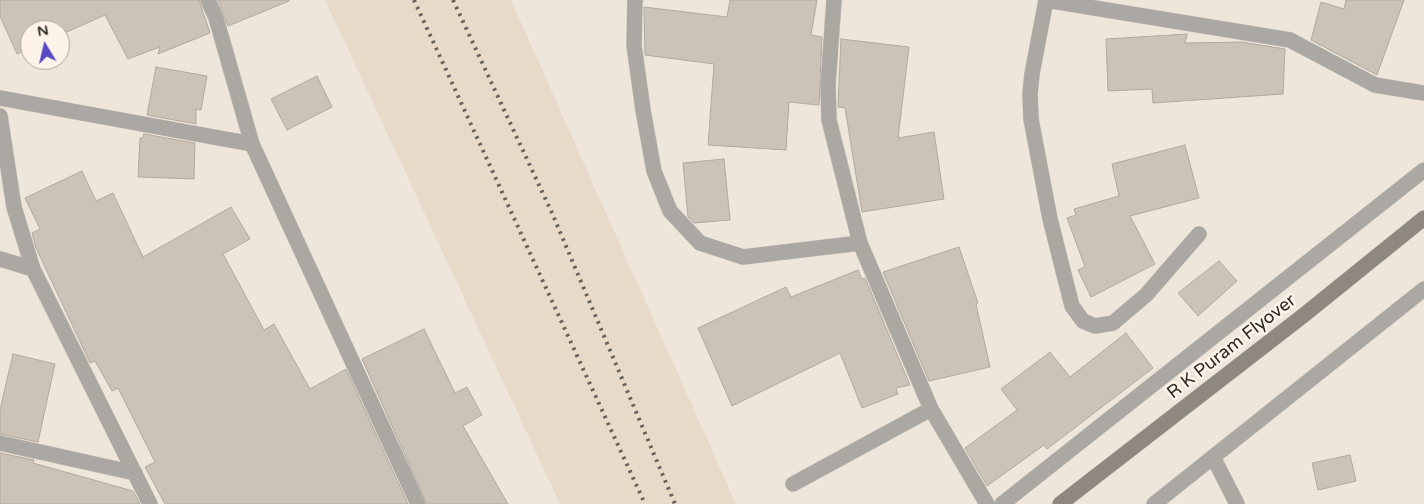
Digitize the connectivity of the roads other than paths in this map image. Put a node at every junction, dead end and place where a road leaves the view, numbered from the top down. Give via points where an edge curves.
1 (208, 0) edge
2 (635, 0) edge
3 (834, 0) edge
4 (1046, 0) edge
5 (1424, 93) edge
6 (0, 98) edge
7 (0, 116) edge
8 (252, 144) junction
9 (1424, 170) edge
10 (1424, 218) edge
11 (1199, 234) dead end
12 (860, 243) junction
13 (0, 259) edge
14 (33, 269) junction
15 (1424, 289) edge
16 (931, 409) junction
17 (0, 443) edge
18 (1213, 457) junction
19 (135, 473) junction
20 (793, 484) dead end
21 (150, 504) edge
22 (418, 504) edge
23 (987, 504) edge
24 (1002, 504) edge
25 (1060, 504) edge
26 (1154, 504) edge
27 (1237, 504) edge

1 - 8 street
2 - 12 street via 634,45 654,172 676,218 700,243 742,257
3 - 12 street via 829,120
4 - 5 street via 1290,40 1375,85
4 - 11 street via 1032,74 1032,120 1050,220 1072,306 1083,321 1095,326 1113,322 1146,294
6 - 8 street
7 - 14 street via 14,207
8 - 22 street
9 - 24 street
10 - 25 main road, R K Puram Flyover
12 - 16 street
13 - 14 street
14 - 19 street
15 - 18 street
16 - 20 street
16 - 23 street
17 - 19 street
18 - 26 street
18 - 27 street
19 - 21 street

